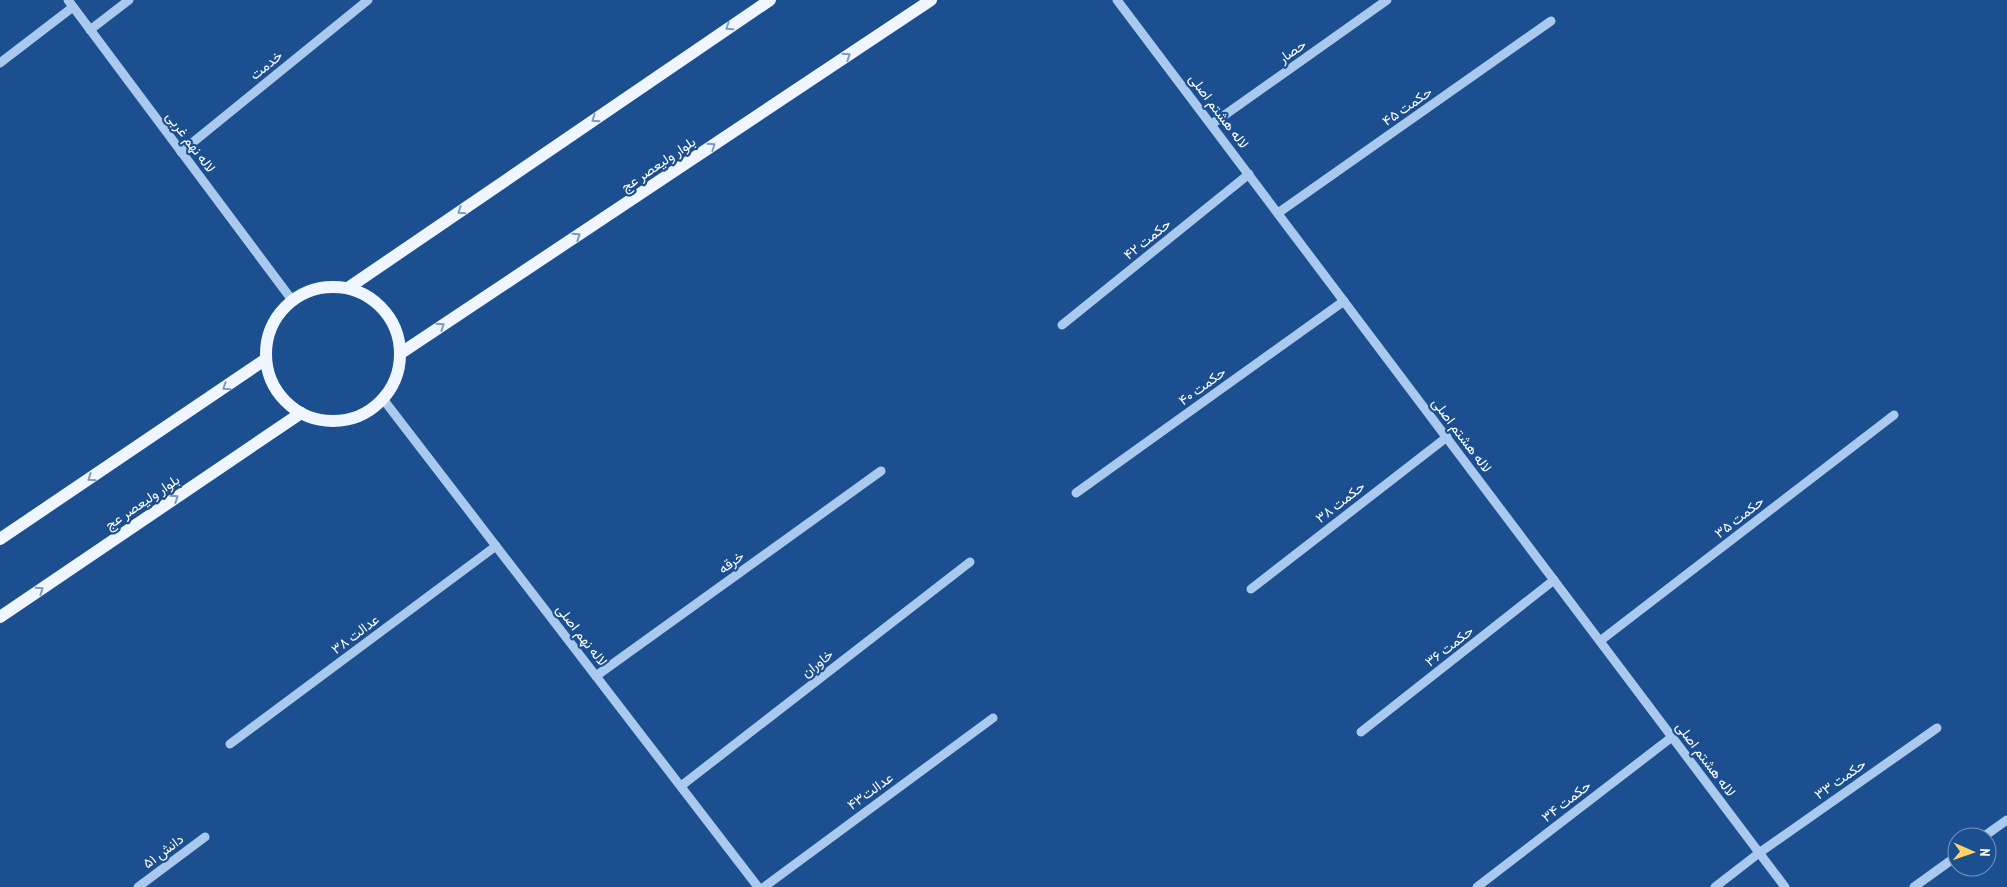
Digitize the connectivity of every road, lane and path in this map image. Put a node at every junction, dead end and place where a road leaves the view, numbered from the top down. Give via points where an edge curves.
1 (129, 0) edge
2 (368, 0) edge
3 (770, 0) edge
4 (931, 0) edge
5 (1117, 0) edge
6 (1387, 0) edge
7 (70, 4) edge
8 (1552, 21) dead end
9 (90, 30) junction
10 (0, 63) edge
11 (1212, 124) junction
12 (181, 152) junction
13 (1249, 174) junction
14 (1278, 213) junction
15 (348, 288) junction
16 (292, 300) junction
17 (1344, 301) junction
18 (1062, 325) dead end
19 (401, 353) junction
20 (266, 360) junction
21 (383, 399) junction
22 (301, 413) junction
23 (1894, 415) dead end
24 (1447, 437) junction
25 (882, 471) dead end
26 (1076, 493) dead end
27 (0, 539) edge
28 (496, 546) junction
29 (970, 562) dead end
30 (1554, 580) junction
31 (1251, 589) dead end
32 (0, 617) edge
33 (1600, 641) junction
34 (596, 676) junction
35 (993, 718) dead end
36 (1937, 728) dead end
37 (1361, 732) dead end
38 (1672, 737) junction
39 (230, 744) dead end
40 (681, 786) junction
41 (205, 836) dead end
42 (1759, 853) junction
43 (1947, 863) edge
44 (138, 887) edge
45 (758, 887) edge
46 (764, 887) edge
47 (1477, 887) edge
48 (1715, 887) edge
49 (1785, 887) edge
50 (1914, 887) edge

1 - 9 street
2 - 12 street, خدمت
3 -> 15 main road
19 -> 4 main road, بلوار ولیعصر عج
5 - 11 street, لاله هشتم اصلی
6 - 11 street, حصار
7 - 9 street, لاله نهم غربی
7 - 10 street
8 - 14 street, حکمت ۴۵
9 - 12 street, لاله نهم غربی
11 - 13 street, لاله هشتم اصلی
12 - 16 street, لاله نهم غربی
13 - 14 street, لاله هشتم اصلی
13 - 18 street, حکمت ۴۲
14 - 17 street, لاله هشتم اصلی
15 - 16 main road via 332,286 311,290
15 - 19 main road via 374,299 390,316 399,336
16 - 20 main road via 277,317 268,337
17 - 24 street, لاله هشتم اصلی
17 - 26 street, حکمت ۴۰
19 - 21 main road via 395,380
20 - 22 main road via 272,381 284,400
20 -> 27 main road
21 - 22 main road via 366,413 344,420 322,420
21 - 28 street, لاله نهم اصلی
32 -> 22 main road, بلوار ولیعصر عج
23 - 33 street, حکمت ۳۵
24 - 30 street, لاله هشتم اصلی
24 - 31 street, حکمت ۳۸
25 - 34 street, خرقه
28 - 34 street, لاله نهم اصلی
28 - 39 street, عدالت ٣٨
29 - 40 street, خاوران
30 - 33 street, لاله هشتم اصلی
30 - 37 street, حکمت ۳۶
33 - 38 street, لاله هشتم اصلی
34 - 40 street, لاله نهم اصلی
35 - 46 street, عدالت۴۳
36 - 42 street, حکمت ۳۳
38 - 42 street, لاله هشتم اصلی
38 - 47 street, حکمت ۳۴
40 - 45 street, لاله نهم اصلی
41 - 44 street, دانش ۵۱
42 - 48 street, حکمت ۳۳
42 - 49 street, لاله هشتم اصلی
43 - 50 street

